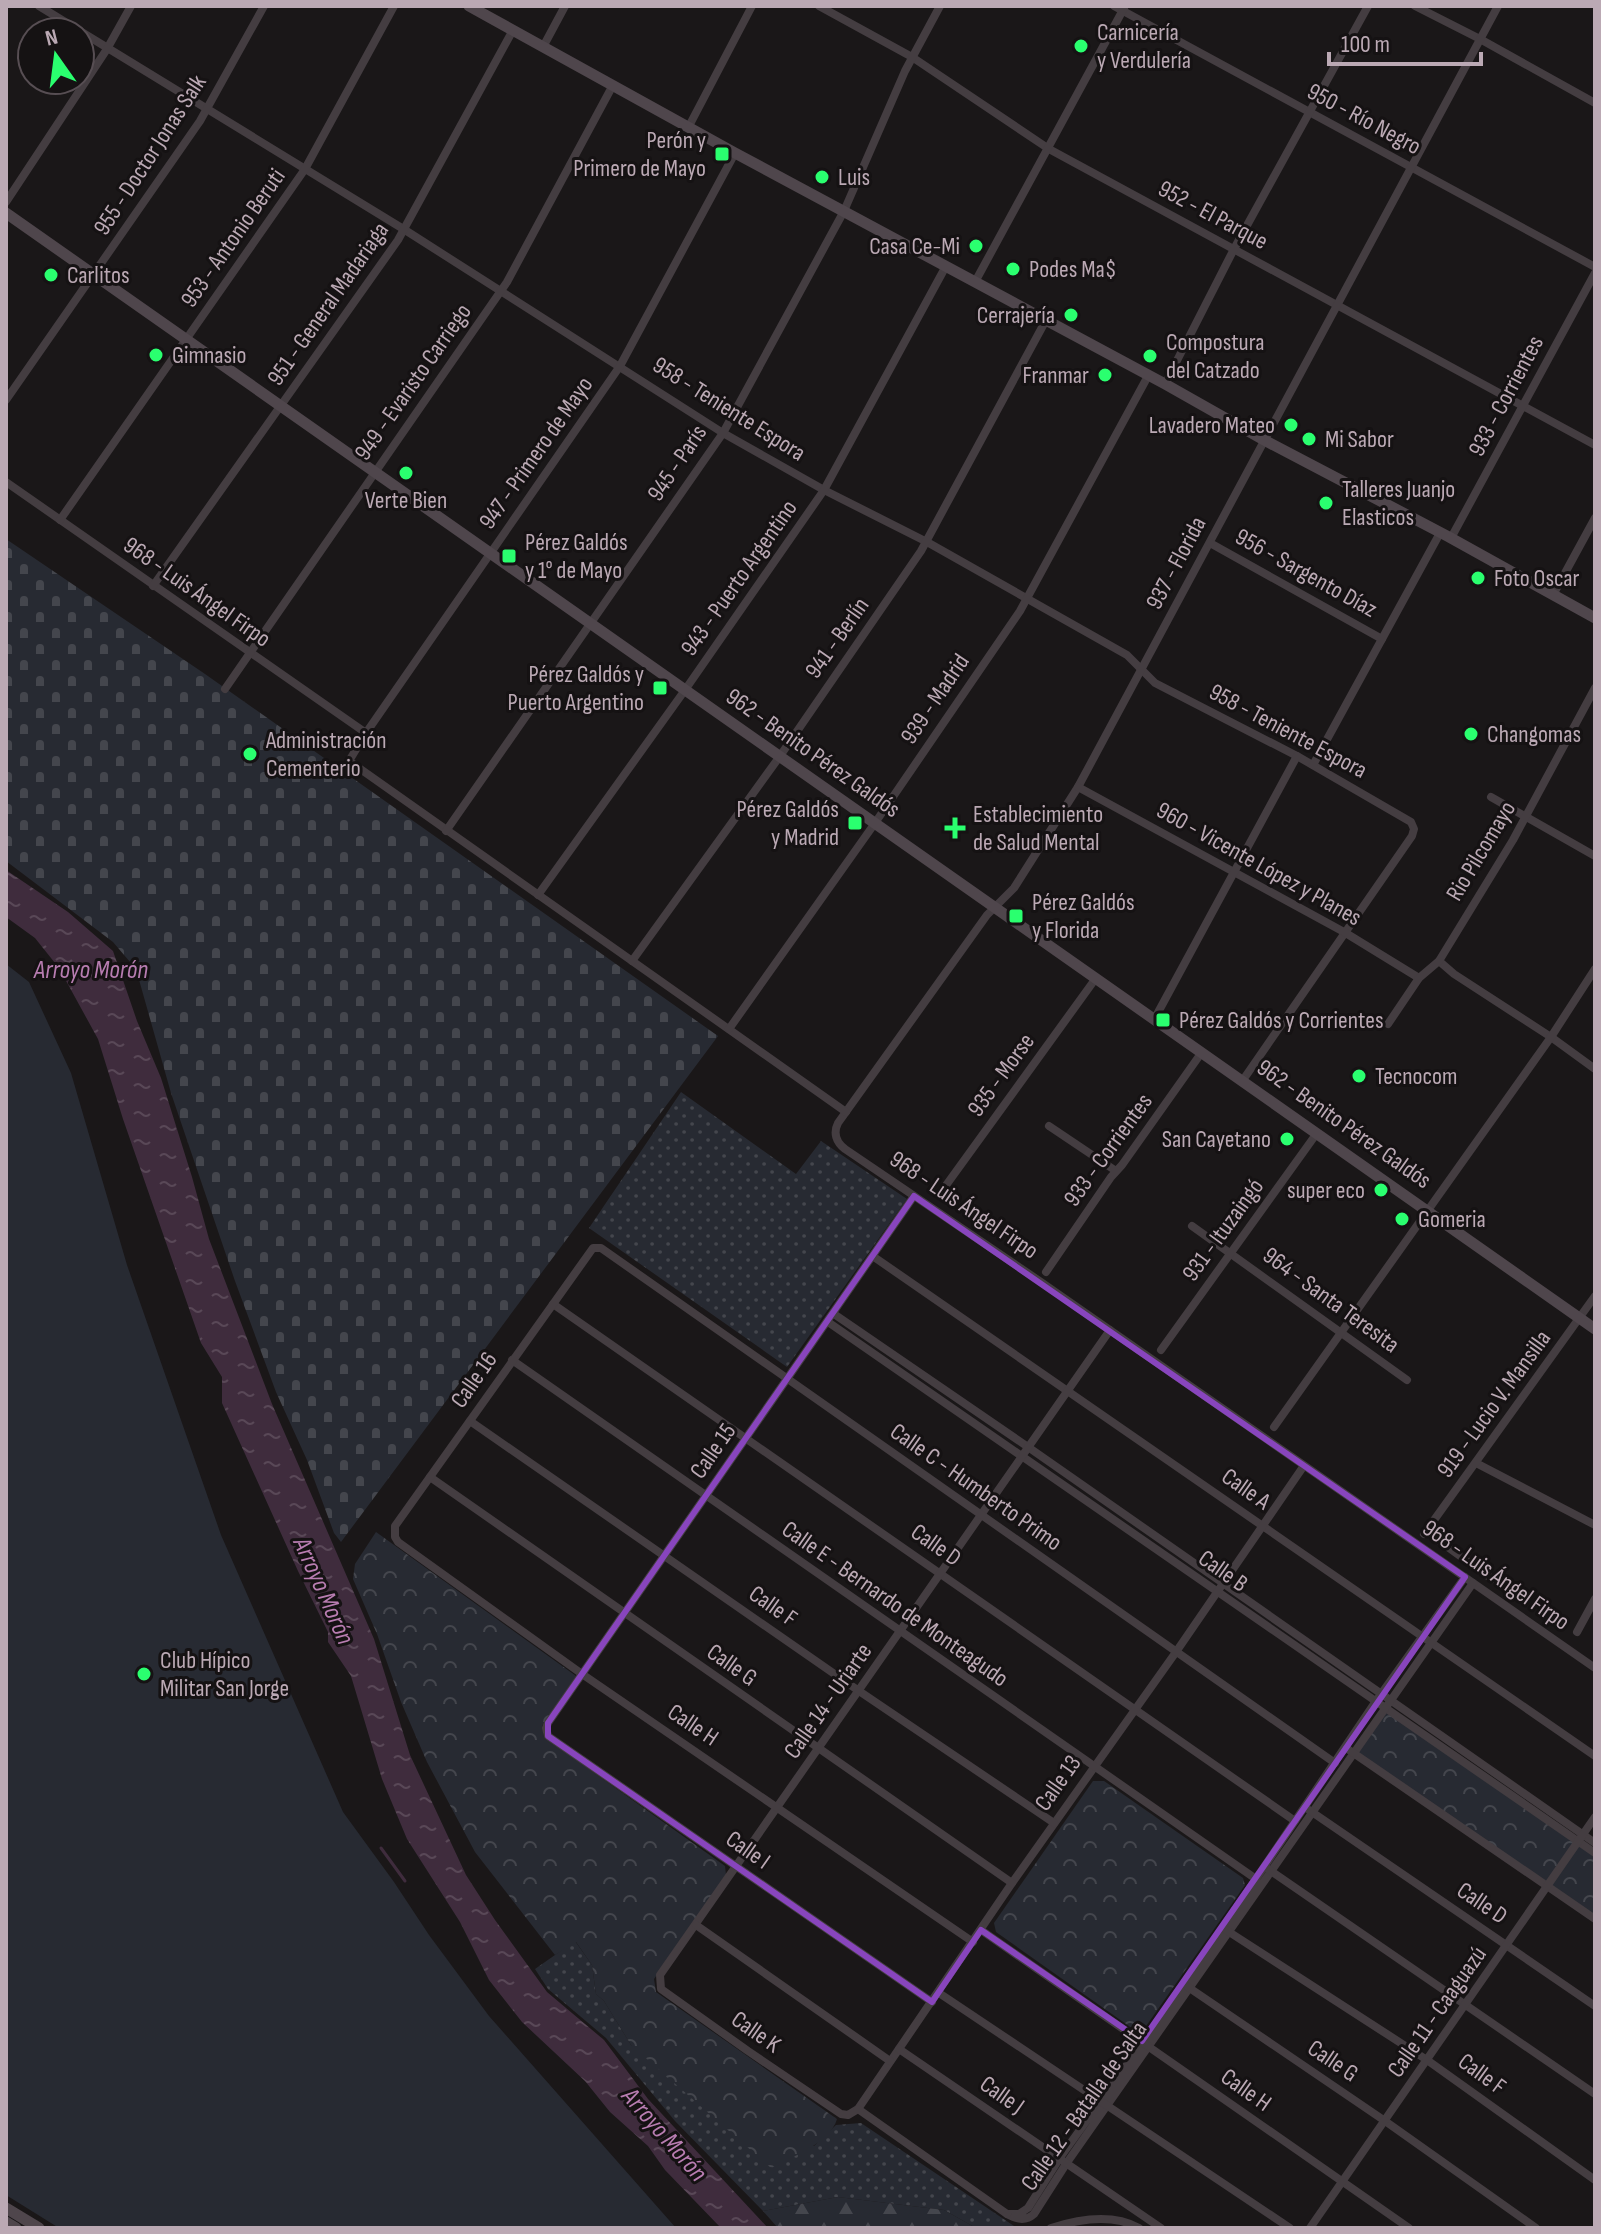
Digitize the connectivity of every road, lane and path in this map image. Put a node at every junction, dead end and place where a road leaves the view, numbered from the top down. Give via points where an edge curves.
1 (39, 6) edge
2 (131, 6) edge
3 (264, 6) edge
4 (394, 6) edge
5 (469, 6) edge
6 (565, 6) edge
7 (752, 6) edge
8 (819, 6) edge
9 (940, 6) edge
10 (1368, 6) edge
11 (1415, 6) edge
12 (1498, 6) edge
13 (1121, 8) edge
14 (513, 30) junction
15 (1480, 39) junction
16 (543, 47) junction
17 (107, 49) junction
18 (912, 57) junction
19 (613, 85) junction
20 (1595, 103) edge
21 (207, 110) junction
22 (1310, 113) junction
23 (688, 128) junction
24 (1049, 149) junction
25 (735, 153) junction
26 (1411, 166) junction
27 (305, 169) junction
28 (6, 202) edge
29 (844, 211) junction
30 (6, 213) edge
31 (405, 230) junction
32 (1234, 249) junction
33 (946, 266) junction
34 (1595, 267) edge
35 (1595, 273) edge
36 (95, 275) junction
37 (975, 282) junction
38 (501, 291) junction
39 (1338, 305) junction
40 (1046, 320) junction
41 (187, 340) junction
42 (620, 366) junction
43 (1148, 376) junction
44 (1165, 384) junction
45 (6, 400) edge
46 (281, 406) junction
47 (1523, 407) junction
48 (723, 433) junction
49 (1264, 440) junction
50 (1595, 445) edge
51 (374, 471) junction
52 (6, 482) edge
53 (824, 490) junction
54 (1595, 518) edge
55 (60, 520) junction
56 (1446, 536) junction
57 (927, 542) junction
58 (1210, 543) junction
59 (491, 554) junction
60 (153, 586) junction
61 (1553, 595) junction
62 (1026, 599) junction
63 (1595, 618) edge
64 (590, 623) junction
65 (1382, 639) junction
66 (249, 653) junction
67 (1142, 669) junction
68 (1595, 688) edge
69 (225, 689) dead end
70 (685, 690) junction
71 (366, 733) junction
72 (780, 756) junction
73 (1297, 756) junction
74 (1313, 765) junction
75 (1078, 787) junction
76 (1491, 797) dead end
77 (1525, 817) junction
78 (875, 823) junction
79 (446, 831) junction
80 (1595, 856) edge
81 (1234, 873) junction
82 (538, 895) junction
83 (996, 907) junction
84 (1344, 932) junction
85 (632, 961) junction
86 (1439, 961) junction
87 (1595, 969) edge
88 (1096, 978) junction
89 (1419, 978) junction
90 (1155, 1018) junction
91 (1388, 1024) dead end
92 (729, 1029) junction
93 (1551, 1037) junction
94 (1202, 1052) junction
95 (1595, 1069) edge
96 (1243, 1080) junction
97 (846, 1112) junction
98 (1049, 1126) dead end
99 (1317, 1133) junction
100 (1116, 1171) junction
101 (939, 1195) dead end
102 (914, 1196) junction
103 (1429, 1211) junction
104 (1192, 1226) dead end
105 (593, 1248) joint
106 (1232, 1253) junction
107 (874, 1257) junction
108 (1046, 1272) dead end
109 (1595, 1296) edge
110 (553, 1304) junction
111 (831, 1318) junction
112 (1580, 1318) junction
113 (1595, 1329) edge
114 (1110, 1330) junction
115 (1343, 1333) junction
116 (1161, 1350) dead end
117 (512, 1360) junction
118 (786, 1380) junction
119 (1407, 1380) dead end
120 (1068, 1390) junction
121 (470, 1421) junction
122 (1274, 1427) dead end
123 (747, 1437) junction
124 (1028, 1447) junction
125 (1022, 1455) junction
126 (1476, 1463) junction
127 (1303, 1467) junction
128 (430, 1477) junction
129 (706, 1496) junction
130 (981, 1514) junction
131 (1263, 1524) junction
132 (1595, 1525) edge
133 (395, 1537) joint
134 (665, 1555) junction
135 (940, 1573) junction
136 (1492, 1579) dead end
137 (1469, 1580) junction
138 (1220, 1586) junction
139 (1595, 1599) edge
140 (624, 1614) junction
141 (901, 1632) junction
142 (1577, 1632) dead end
143 (1427, 1638) junction
144 (1176, 1652) junction
145 (1595, 1668) edge
146 (582, 1674) junction
147 (859, 1691) junction
148 (1379, 1697) junction
149 (1388, 1703) junction
150 (1136, 1709) junction
151 (546, 1728) joint
152 (819, 1749) junction
153 (1349, 1750) junction
154 (1595, 1756) edge
155 (1335, 1763) junction
156 (1093, 1767) junction
157 (778, 1808) junction
158 (1309, 1810) junction
159 (1595, 1817) edge
160 (1295, 1821) junction
161 (1054, 1823) junction
162 (1580, 1838) junction
163 (1595, 1843) edge
164 (1595, 1853) edge
165 (737, 1867) junction
166 (1268, 1869) junction
167 (1256, 1879) junction
168 (1012, 1883) junction
169 (1548, 1885) junction
170 (1595, 1919) edge
171 (696, 1925) junction
172 (1225, 1929) junction
173 (981, 1930) junction
174 (973, 1942) junction
175 (1507, 1945) junction
176 (660, 1975) joint
177 (1187, 1986) junction
178 (939, 1993) junction
179 (932, 2002) junction
180 (1466, 2004) junction
181 (1595, 2006) edge
182 (1146, 2044) junction
183 (899, 2049) junction
184 (1427, 2060) junction
185 (890, 2061) junction
186 (1595, 2094) edge
187 (1104, 2104) junction
188 (858, 2109) junction
189 (1385, 2121) junction
190 (1062, 2162) junction
191 (1595, 2180) edge
192 (1342, 2182) junction
193 (6, 2208) edge
194 (6, 2222) edge
195 (16, 2228) edge
196 (39, 2228) edge
197 (1051, 2228) edge
198 (1139, 2228) edge
199 (1161, 2228) edge
200 (1290, 2228) edge
201 (1310, 2228) edge
202 (1409, 2228) edge
203 (1536, 2228) edge

1 - 17 street, 958 - Teniente Espora
2 - 17 street
3 - 21 street, 955 - Doctor Jonas Salk
4 - 27 street, 953 - Antonio Beruti
5 - 14 main road
6 - 16 street
7 - 23 street
8 - 18 street, 952 - El Parque
9 - 18 street, 945 - París
10 - 22 street
11 - 15 street
12 - 15 street, 937 - Florida
13 - 22 street, 950 - Río Negro
13 - 24 street
14 - 16 main road
14 - 31 street, 951 - General Madariaga
15 - 20 street
15 - 26 street, 937 - Florida
16 - 19 main road
17 - 21 street, 958 - Teniente Espora
17 - 28 street
18 - 24 street, 952 - El Parque
18 - 29 street, 945 - París
19 - 23 main road
19 - 38 street, 949 - Evaristo Carriego
21 - 27 street, 958 - Teniente Espora
21 - 36 street, 955 - Doctor Jonas Salk
22 - 26 street, 950 - Río Negro
22 - 32 street
23 - 25 main road
24 - 32 street, 952 - El Parque
24 - 37 street
25 - 29 main road
25 - 42 street, 947 - Primero de Mayo
26 - 34 street, 950 - Río Negro
26 - 39 street, 937 - Florida
27 - 31 street, 958 - Teniente Espora
27 - 41 street, 953 - Antonio Beruti
29 - 33 main road
29 - 48 street, 945 - París
30 - 36 main road, 962 - Benito Pérez Galdós
31 - 38 street, 958 - Teniente Espora
31 - 46 street, 951 - General Madariaga
32 - 39 street, 952 - El Parque
32 - 44 street
33 - 37 main road
33 - 53 street, 943 - Puerto Argentino
35 - 47 street, 933 - Corrientes
36 - 41 main road, 962 - Benito Pérez Galdós
36 - 45 street, 955 - Doctor Jonas Salk
37 - 40 main road
38 - 42 street, 958 - Teniente Espora
38 - 51 street, 949 - Evaristo Carriego
39 - 47 street, 952 - El Parque
39 - 49 street, 937 - Florida
40 - 43 main road
40 - 57 street, 941 - Berlín
41 - 46 main road, 962 - Benito Pérez Galdós
41 - 55 street, 953 - Antonio Beruti
42 - 48 street, 958 - Teniente Espora
42 - 59 street, 947 - Primero de Mayo
43 - 44 main road
43 - 62 street, 939 - Madrid
44 - 49 main road
46 - 51 main road, 962 - Benito Pérez Galdós
46 - 60 street, 951 - General Madariaga
47 - 50 street, 952 - El Parque
47 - 56 street, 933 - Corrientes
48 - 53 street, 958 - Teniente Espora
48 - 64 street, 945 - París
49 - 56 main road
49 - 58 street, 937 - Florida
51 - 59 main road, 962 - Benito Pérez Galdós
51 - 66 street, 949 - Evaristo Carriego
52 - 55 street, 968 - Luis Ángel Firpo
53 - 57 street, 958 - Teniente Espora
53 - 70 street, 943 - Puerto Argentino
54 - 61 street
55 - 60 street, 968 - Luis Ángel Firpo
56 - 61 main road
56 - 65 street, 933 - Corrientes
57 - 62 street, 958 - Teniente Espora
57 - 72 street, 941 - Berlín
58 - 65 street, 956 - Sargento Díaz
58 - 67 street, 937 - Florida
59 - 64 main road, 962 - Benito Pérez Galdós
59 - 71 street, 947 - Primero de Mayo
60 - 66 street, 968 - Luis Ángel Firpo
61 - 63 main road
62 - 67 street, 958 - Teniente Espora via 1127,655
62 - 78 street, 939 - Madrid
64 - 70 main road, 962 - Benito Pérez Galdós
64 - 79 street, 945 - París
65 - 74 street, 933 - Corrientes
66 - 69 street, 949 - Evaristo Carriego
66 - 71 street, 968 - Luis Ángel Firpo
67 - 73 street, 958 - Teniente Espora via 1155,683
67 - 75 street, 937 - Florida
68 - 77 street, Rio Pilcomayo
70 - 72 main road, 962 - Benito Pérez Galdós
70 - 82 street, 943 - Puerto Argentino
71 - 79 street, 947 - Primero de Mayo via 349,761
72 - 78 main road, 962 - Benito Pérez Galdós
72 - 85 street, 941 - Berlín
73 - 74 street, 958 - Teniente Espora
73 - 81 street
74 - 84 street, 958 - Teniente Espora via 1411,822 1414,829
75 - 81 street, 960 - Vicente López y Planes
75 - 83 street, 937 - Florida via 1014,888
76 - 77 street
77 - 80 street
77 - 86 street, Rio Pilcomayo
78 - 83 main road, 962 - Benito Pérez Galdós
78 - 92 street, 939 - Madrid
79 - 82 street
81 - 84 street, 960 - Vicente López y Planes
81 - 90 street
82 - 85 street
83 - 88 main road, 962 - Benito Pérez Galdós
83 - 97 street, 937 - Florida
84 - 89 street, 960 - Vicente López y Planes
84 - 96 street
85 - 92 street
86 - 89 street, Rio Pilcomayo
86 - 93 street
87 - 93 street
88 - 90 main road, 962 - Benito Pérez Galdós
88 - 101 street, 935 - Morse
89 - 91 street, Rio Pilcomayo
90 - 94 main road, 962 - Benito Pérez Galdós
92 - 97 street
93 - 95 street
93 - 103 street
94 - 96 main road, 962 - Benito Pérez Galdós
94 - 100 street, 933 - Corrientes
96 - 99 main road, 962 - Benito Pérez Galdós
97 - 102 street, 968 - Luis Ángel Firpo via 836,1127 840,1145
98 - 100 street
99 - 103 main road, 962 - Benito Pérez Galdós
99 - 106 street, 931 - Ituzaingó
100 - 108 street, 933 - Corrientes
102 - 107 street, Calle 15
102 - 114 street, 968 - Luis Ángel Firpo
103 - 112 main road, 962 - Benito Pérez Galdós
103 - 115 street
104 - 106 street, 964 - Santa Teresita
105 - 110 street, Calle 16
105 - 118 street, Calle C - Humberto Primo via 601,1248
106 - 115 street, 964 - Santa Teresita
106 - 116 street, 931 - Ituzaingó
107 - 111 street, Calle 15
107 - 120 street, Calle A
109 - 112 street, 919 - Lucio V. Mansilla
110 - 117 street, Calle 16
110 - 123 street, Calle D
111 - 118 street, Calle 15
111 - 124 street, Calle B
111 - 125 street, Calle B
112 - 113 main road, 962 - Benito Pérez Galdós
112 - 126 street, 919 - Lucio V. Mansilla
114 - 120 street, Calle 14 - Uriarte
114 - 127 street, 968 - Luis Ángel Firpo
115 - 119 street, 964 - Santa Teresita
115 - 122 street
117 - 121 street, Calle 16
117 - 129 street, Calle E - Bernardo de Monteagudo
118 - 123 street, Calle 15
118 - 130 street, Calle C - Humberto Primo
120 - 124 street, Calle 14 - Uriarte
120 - 131 street, Calle A
121 - 128 street, Calle 16
121 - 134 street, Calle F
123 - 129 street, Calle 15
123 - 135 street, Calle D
124 - 125 street, Calle 14 - Uriarte
124 - 138 street, Calle B
125 - 130 street, Calle 14 - Uriarte
125 - 138 street, Calle B
126 - 132 street
126 - 136 street, 919 - Lucio V. Mansilla via 1425,1533
127 - 131 street, Calle 13
127 - 137 street, 968 - Luis Ángel Firpo
128 - 133 street, Calle 16 via 395,1526
128 - 140 street, Calle G
129 - 134 street, Calle 15
129 - 141 street, Calle E - Bernardo de Monteagudo
130 - 135 street, Calle 14 - Uriarte
130 - 144 street, Calle C - Humberto Primo
131 - 138 street, Calle 13
131 - 143 street, Calle A
133 - 146 street, Calle H
134 - 140 street, Calle 15
134 - 147 street, Calle F
135 - 141 street, Calle 14 - Uriarte
135 - 150 street, Calle D
137 - 143 street
137 - 145 street, 968 - Luis Ángel Firpo
138 - 144 street, Calle 13
138 - 148 street, Calle B
139 - 142 street
140 - 146 street, Calle 15
140 - 152 street, Calle G
141 - 147 street, Calle 14 - Uriarte
141 - 156 street, Calle E - Bernardo de Monteagudo
143 - 148 street, Calle 12 - Batalla de Salta
143 - 149 street, Calle 12 - Batalla de Salta
143 - 154 street, Calle A
144 - 150 street, Calle 13
144 - 155 street, Calle C - Humberto Primo
146 - 151 street, Calle 15
146 - 157 street, Calle H
147 - 152 street, Calle 14 - Uriarte
147 - 161 street, Calle F
148 - 149 street, Calle B
148 - 153 street, Calle 12 - Batalla de Salta
149 - 153 street, Calle 12 - Batalla de Salta
149 - 162 street, Calle B
150 - 156 street, Calle 13
150 - 160 street, Calle D
151 - 165 street, Calle I via 548,1736
152 - 157 street, Calle 14 - Uriarte
152 - 168 street, Calle G
153 - 155 street, Calle 12 - Batalla de Salta
153 - 158 street, Calle 12 - Batalla de Salta
153 - 169 street
155 - 158 street, Calle 12 - Batalla de Salta
156 - 161 street, Calle 13
156 - 167 street, Calle E - Bernardo de Monteagudo
157 - 165 street, Calle 14 - Uriarte
157 - 174 street, Calle H
158 - 160 street, Calle 12 - Batalla de Salta
158 - 166 street, Calle 12 - Batalla de Salta
158 - 175 street, Calle D
159 - 162 street, Calle 11 - Caaguazú
160 - 166 street, Calle 12 - Batalla de Salta
161 - 168 street, Calle 13
162 - 163 street, Calle B
162 - 164 street, Calle B
162 - 169 street, Calle 11 - Caaguazú
165 - 171 street, Calle 14 - Uriarte
165 - 179 street, Calle I
166 - 167 street, Calle 12 - Batalla de Salta
166 - 172 street, Calle 12 - Batalla de Salta
166 - 180 street
167 - 172 street, Calle 12 - Batalla de Salta
168 - 173 street, Calle 13
169 - 170 street
169 - 175 street, Calle 11 - Caaguazú
171 - 176 street, Calle 14 - Uriarte
171 - 185 street
172 - 177 street, Calle 12 - Batalla de Salta
172 - 184 street, Calle F
173 - 174 street, Calle 13
173 - 182 street, Calle H
174 - 178 street, Calle 13
175 - 180 street, Calle 11 - Caaguazú
175 - 181 street, Calle D
176 - 188 street, Calle K via 661,1989 841,2114
177 - 182 street, Calle 12 - Batalla de Salta
177 - 189 street, Calle G
178 - 179 street, Calle 13
178 - 187 street
179 - 183 street, Calle 13
180 - 184 street, Calle 11 - Caaguazú
180 - 186 street
182 - 187 street, Calle 12 - Batalla de Salta
182 - 192 street, Calle H
183 - 185 street, Calle 13
183 - 190 street, Calle J
184 - 189 street, Calle 11 - Caaguazú
184 - 191 street, Calle F
185 - 188 street, Calle 13
187 - 190 street, Calle 12 - Batalla de Salta
187 - 200 street
188 - 190 street, Calle 12 - Batalla de Salta via 1015,2219 1030,2218
189 - 192 street, Calle 11 - Caaguazú
189 - 203 street, Calle G
190 - 199 street, Calle J
192 - 201 street, Calle 11 - Caaguazú
192 - 202 street, Calle H
193 - 196 main road
194 - 195 main road
197 - 198 street via 1099,2219

